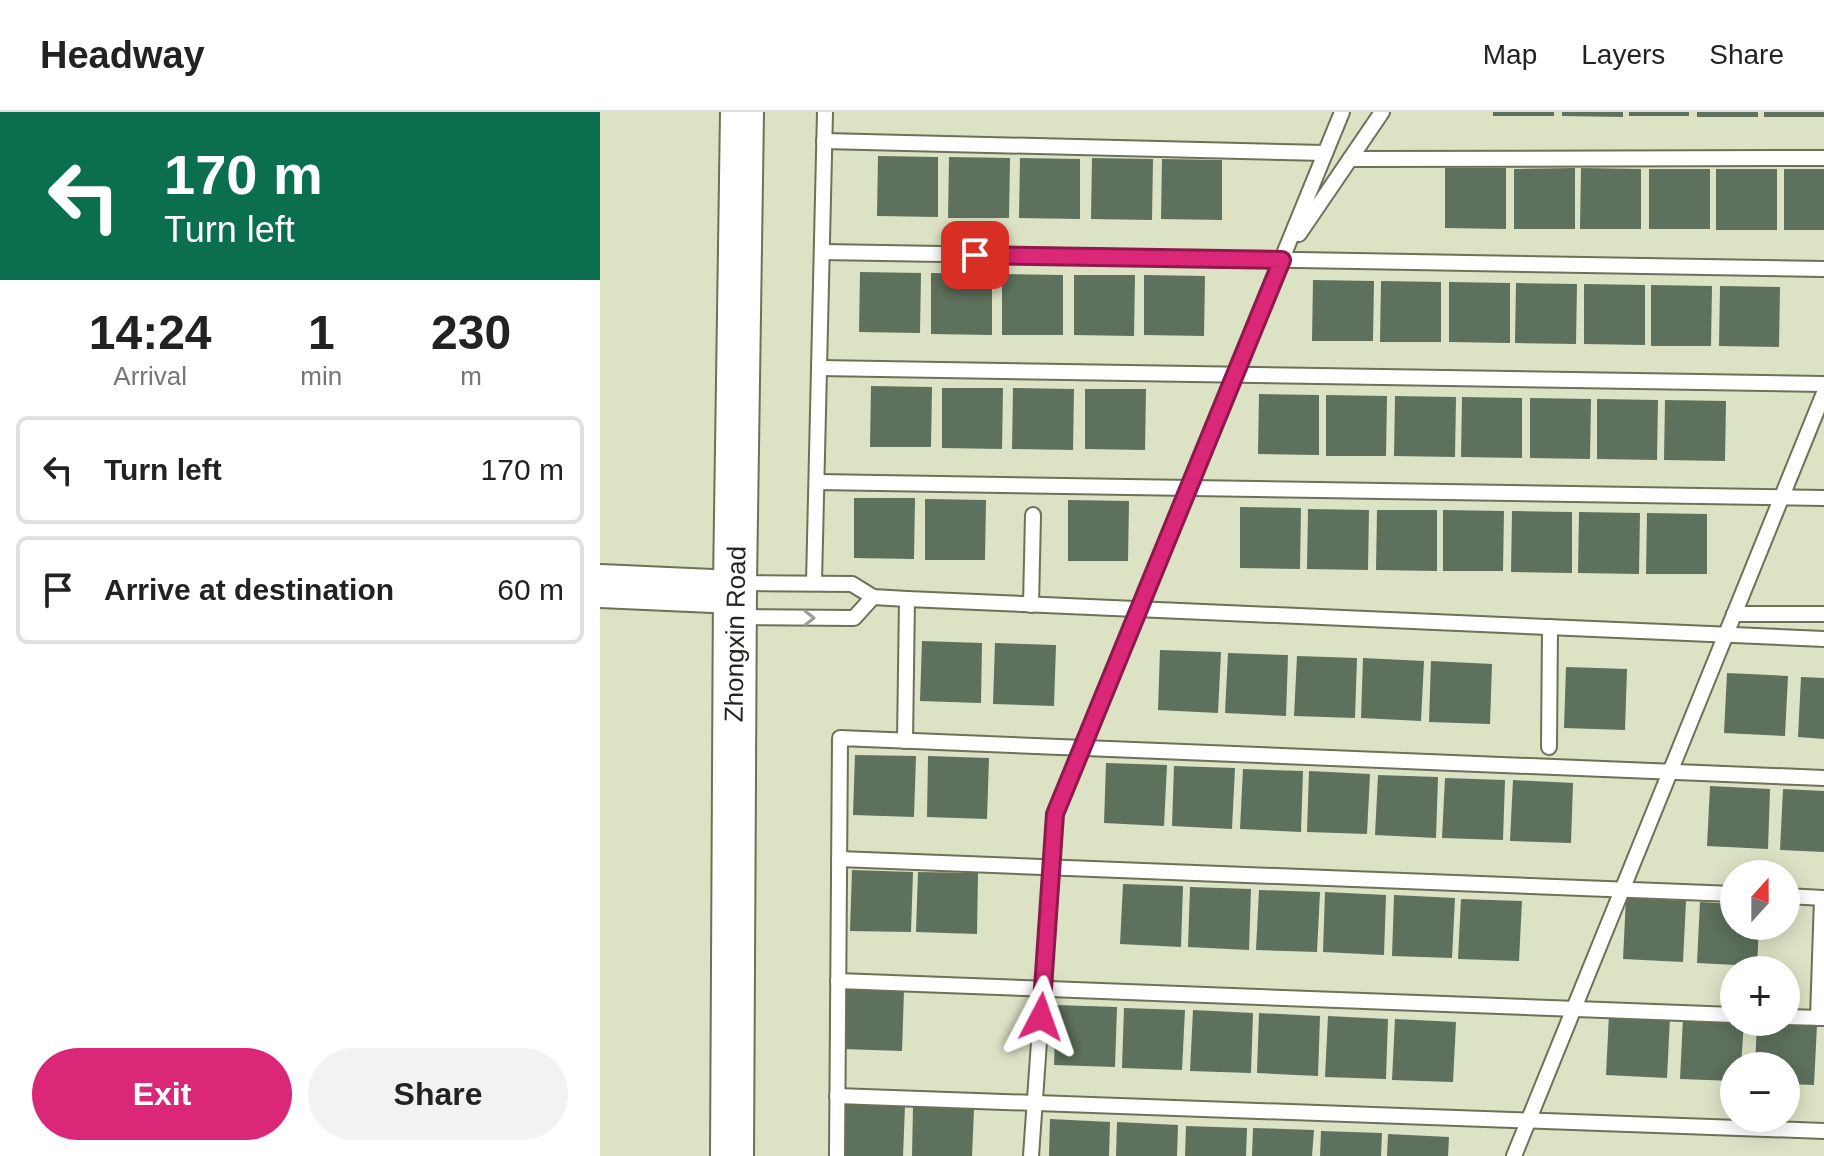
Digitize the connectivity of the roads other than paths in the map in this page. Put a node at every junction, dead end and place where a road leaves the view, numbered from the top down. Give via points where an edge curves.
1 (742, 112) edge
2 (825, 112) edge
3 (1342, 112) edge
4 (1382, 112) edge
5 (824, 141) junction
6 (1325, 153) junction
7 (1824, 158) edge
8 (1350, 159) junction
9 (822, 252) junction
10 (1282, 260) junction
11 (1824, 269) edge
12 (819, 368) junction
13 (1235, 374) junction
14 (1824, 384) edge
15 (1824, 393) edge
16 (817, 482) junction
17 (1188, 488) junction
18 (1781, 498) junction
19 (1824, 498) edge
20 (1033, 515) dead end
21 (814, 583) junction
22 (600, 586) edge
23 (735, 597) junction
24 (873, 597) junction
25 (907, 599) junction
26 (1031, 605) junction
27 (1139, 609) junction
28 (1734, 614) junction
29 (1824, 614) edge
30 (1550, 627) junction
31 (1726, 635) junction
32 (1824, 639) edge
33 (905, 741) junction
34 (1549, 747) dead end
35 (1082, 748) junction
36 (1670, 772) junction
37 (1824, 778) edge
38 (839, 859) junction
39 (1051, 867) junction
40 (1622, 890) junction
41 (1720, 894) edge
42 (1800, 897) edge
43 (1823, 898) edge
44 (838, 981) junction
45 (1043, 989) junction
46 (1574, 1009) junction
47 (1720, 1014) edge
48 (1800, 1017) edge
49 (1821, 1018) edge
50 (837, 1096) junction
51 (1035, 1103) junction
52 (1529, 1120) junction
53 (1824, 1131) edge
54 (732, 1156) edge
55 (837, 1156) edge
56 (1031, 1156) edge
57 (1514, 1156) edge

1 - 23 street, Zhongxin Road
2 - 5 lane
3 - 6 lane
4 - 8 lane
5 - 6 lane
5 - 9 lane
6 - 10 lane
7 - 8 lane
8 - 10 lane
9 - 10 lane
9 - 12 lane
10 - 11 lane
10 - 13 lane
12 - 13 lane
12 - 16 lane
13 - 14 lane
13 - 17 lane
15 - 18 lane
16 - 17 lane
16 - 21 lane
17 - 18 lane
17 - 27 lane
18 - 19 lane
18 - 28 lane
20 - 26 lane
21 - 23 lane
21 - 24 lane via 852,584
22 - 23 street
23 -> 24 lane via 854,618
23 - 54 street, Zhongxin Road
24 - 25 lane
25 - 26 lane
25 - 33 lane
26 - 27 lane
27 - 30 lane
27 - 35 lane
28 - 29 lane
28 - 31 lane
30 - 31 lane
30 - 34 lane
31 - 32 lane
31 - 36 lane
33 - 35 lane
33 - 38 lane via 840,738
35 - 36 lane
35 - 39 lane via 1055,814
36 - 37 lane
36 - 40 lane
38 - 39 lane
38 - 44 lane
39 - 40 lane
39 - 45 lane
40 - 41 lane
40 - 46 lane
42 - 43 lane
43 - 49 lane
44 - 45 lane
44 - 50 lane
45 - 46 lane
45 - 51 lane
46 - 47 lane
46 - 52 lane
48 - 49 lane
50 - 51 lane
50 - 55 lane
51 - 52 lane
51 - 56 lane
52 - 53 lane
52 - 57 lane

